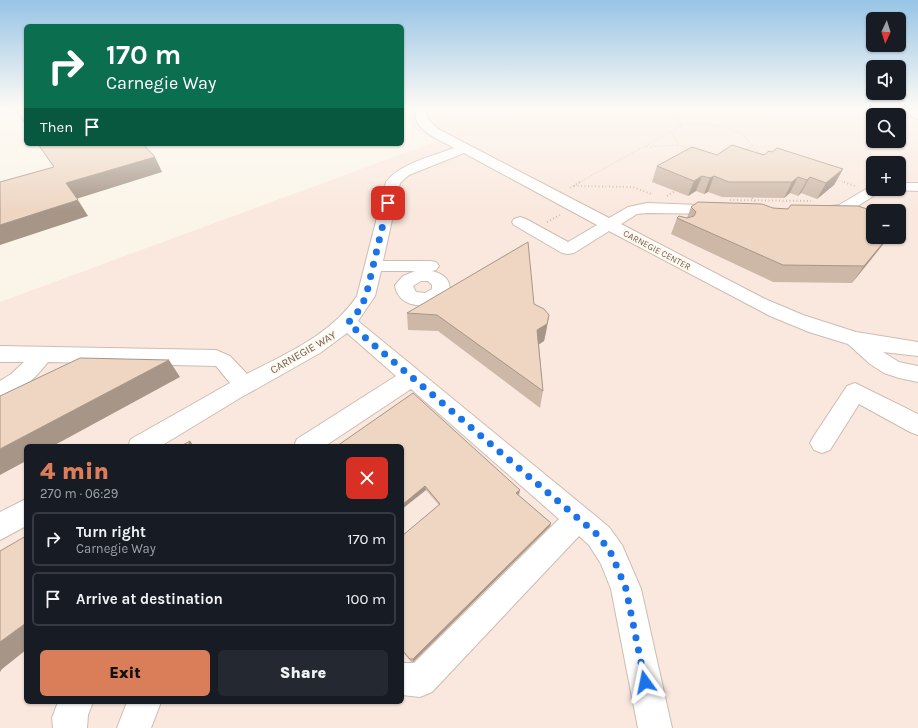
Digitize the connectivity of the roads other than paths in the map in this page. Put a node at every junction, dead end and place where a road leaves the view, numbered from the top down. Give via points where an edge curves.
1 (453, 142) edge
2 (464, 148) junction
3 (906, 187) edge
4 (918, 187) edge
5 (866, 194) edge
6 (658, 200) junction
7 (756, 203) edge
8 (811, 206) edge
9 (520, 222) dead end
10 (668, 222) dead end
11 (608, 224) junction
12 (373, 266) junction
13 (428, 275) dead end
14 (348, 323) junction
15 (854, 338) junction
16 (918, 349) edge
17 (0, 354) edge
18 (42, 355) junction
19 (918, 374) edge
20 (412, 377) junction
21 (244, 385) junction
22 (0, 391) edge
23 (918, 425) edge
24 (143, 444) edge
25 (309, 444) edge
26 (822, 444) dead end
27 (24, 513) edge
28 (578, 518) junction
29 (0, 528) edge
30 (404, 679) edge
31 (75, 704) edge
32 (143, 704) edge
33 (70, 728) edge
34 (134, 728) edge
35 (655, 728) edge

1 - 2 street, CARNEGIE CENTER
2 - 11 street, CARNEGIE CENTER
2 - 12 street, CARNEGIE WAY via 404,172 393,182
3 - 4 street
5 - 8 street via 843,209 829,211
6 - 7 street
6 - 10 street via 662,220
6 - 11 street
9 - 11 street via 568,250
11 - 15 street, CARNEGIE CENTER via 776,312
12 - 13 street via 431,266
12 - 14 street, CARNEGIE WAY via 366,296 360,309
14 - 20 street
14 - 21 street, CARNEGIE WAY via 334,335
15 - 16 street, CARNEGIE CENTER
15 - 19 street via 894,370
17 - 18 street
18 - 21 street via 216,358 223,361
18 - 22 street via 26,375
20 - 25 street
20 - 28 street
21 - 24 street, CARNEGIE WAY
23 - 26 street via 855,392
27 - 29 street
28 - 30 street via 420,680
28 - 35 street via 599,536 612,555 626,589
31 - 33 street
32 - 34 street

